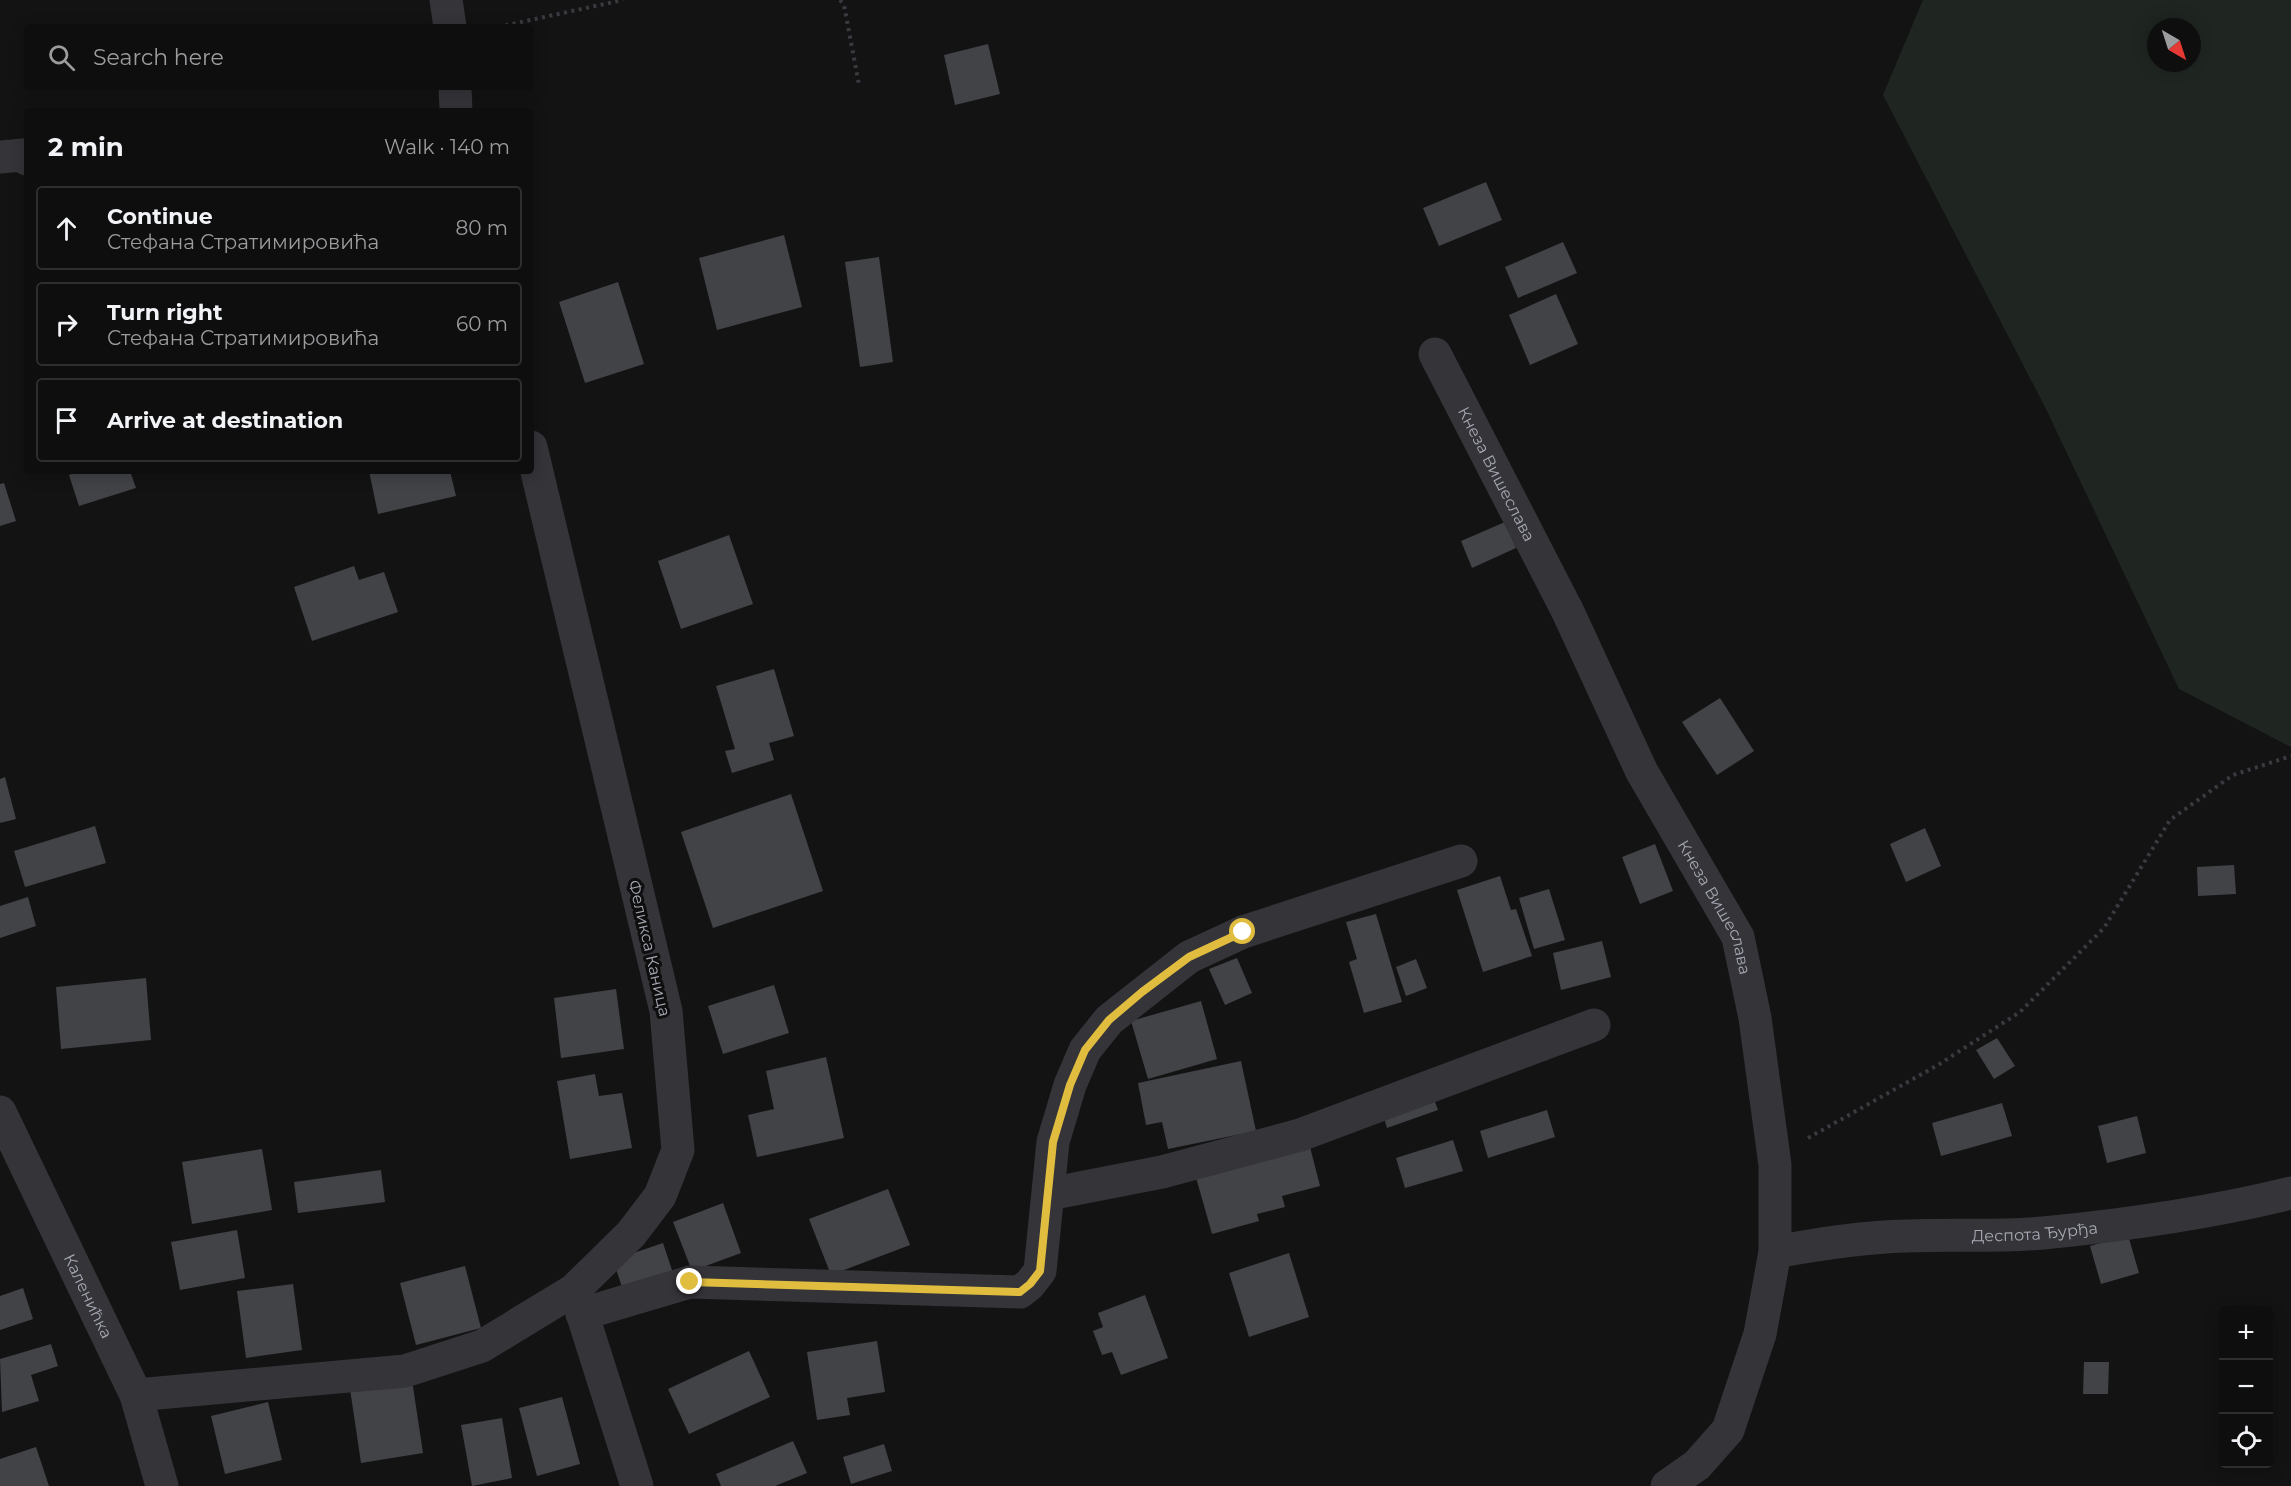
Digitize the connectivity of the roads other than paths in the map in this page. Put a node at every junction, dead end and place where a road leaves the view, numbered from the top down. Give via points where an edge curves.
1 (446, 0) edge
2 (450, 24) edge
3 (455, 90) edge
4 (456, 108) edge
5 (24, 156) edge
6 (0, 157) edge
7 (1436, 354) dead end
8 (534, 460) edge
9 (1461, 861) dead end
10 (1594, 1025) dead end
11 (0, 1112) edge
12 (2291, 1193) edge
13 (1049, 1194) junction
14 (1775, 1252) junction
15 (578, 1302) junction
16 (136, 1395) junction
17 (162, 1486) edge
18 (637, 1486) edge
19 (1667, 1486) edge

1 - 2 street
3 - 4 street
5 - 6 street
7 - 14 street, Кнеза Вишеслава via 1567,610 1642,772 1738,937 1755,1018 1775,1165
8 - 15 street, Феликса Каница via 666,1011 678,1150 660,1196
9 - 13 street via 1243,932 1189,957 1142,992 1109,1020 1085,1050 1053,1142
10 - 13 street via 1300,1135 1162,1172
11 - 16 street, Каленићка
12 - 14 street, Деспота Ђурђа via 2153,1219 2042,1233 1904,1236 1827,1242
13 - 15 street via 1040,1271 1020,1292 690,1282
14 - 19 street, Кнеза Вишеслава via 1760,1334 1728,1430 1697,1465
15 - 16 street via 482,1346 405,1371
15 - 18 street
16 - 17 street, Каленићка

